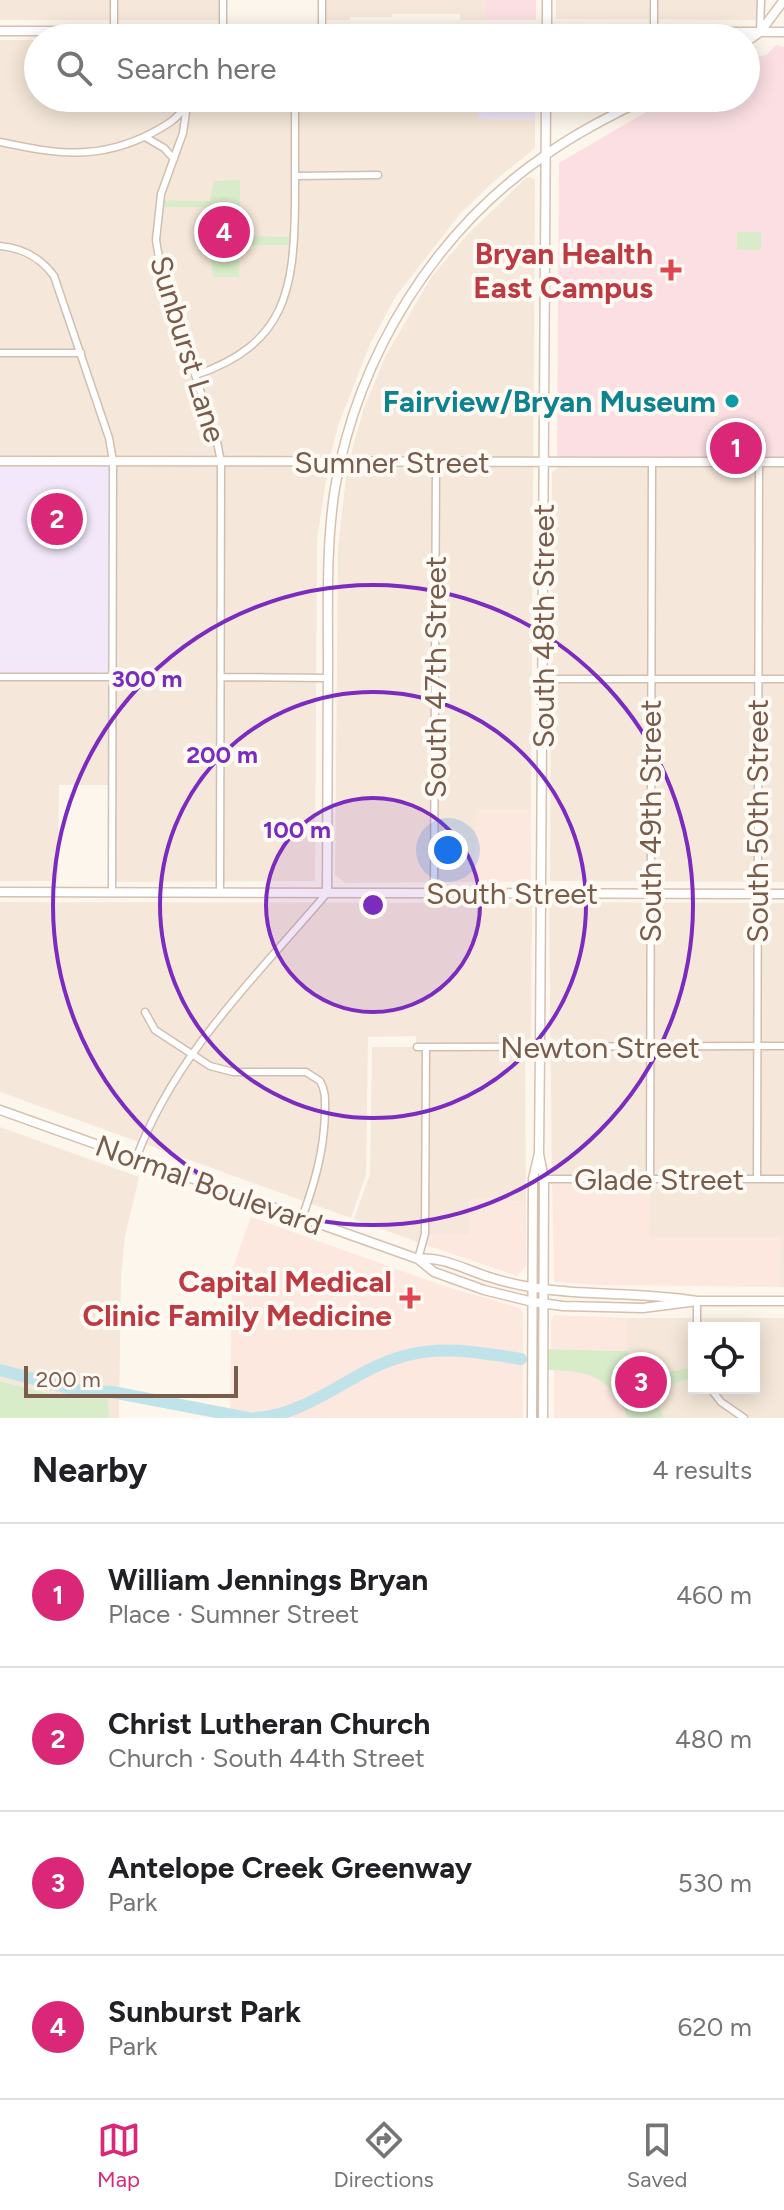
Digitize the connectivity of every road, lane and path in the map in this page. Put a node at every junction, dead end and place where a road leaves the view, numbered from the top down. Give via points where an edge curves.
1 (114, 0) edge
2 (223, 0) edge
3 (322, 0) edge
4 (547, 0) edge
5 (654, 0) edge
6 (761, 0) edge
7 (784, 0) edge
8 (114, 24) edge
9 (223, 24) edge
10 (322, 24) edge
11 (547, 24) edge
12 (654, 24) edge
13 (0, 31) edge
14 (24, 31) edge
15 (760, 32) junction
16 (784, 32) edge
17 (180, 112) edge
18 (185, 112) edge
19 (295, 112) edge
20 (546, 112) edge
21 (620, 112) edge
22 (145, 137) junction
23 (0, 142) edge
24 (546, 154) junction
25 (174, 159) junction
26 (378, 175) dead end
27 (295, 176) junction
28 (0, 246) edge
29 (0, 353) edge
30 (81, 353) junction
31 (196, 375) junction
32 (0, 461) edge
33 (113, 461) junction
34 (340, 461) junction
35 (221, 462) junction
36 (436, 462) junction
37 (544, 462) junction
38 (652, 462) junction
39 (759, 462) junction
40 (784, 462) edge
41 (0, 677) edge
42 (112, 677) junction
43 (221, 677) junction
44 (328, 678) junction
45 (543, 679) junction
46 (650, 679) junction
47 (757, 679) junction
48 (784, 679) edge
49 (0, 892) edge
50 (112, 892) junction
51 (220, 893) junction
52 (327, 893) junction
53 (434, 893) junction
54 (541, 893) junction
55 (649, 893) junction
56 (756, 894) junction
57 (784, 894) edge
58 (145, 1012) dead end
59 (650, 1046) junction
60 (757, 1046) junction
61 (784, 1046) edge
62 (417, 1047) dead end
63 (426, 1047) junction
64 (540, 1047) junction
65 (191, 1054) junction
66 (0, 1110) edge
67 (539, 1153) junction
68 (136, 1159) junction
69 (533, 1179) junction
70 (544, 1179) junction
71 (650, 1179) junction
72 (757, 1179) junction
73 (784, 1179) edge
74 (302, 1218) junction
75 (418, 1259) junction
76 (533, 1289) junction
77 (544, 1290) junction
78 (697, 1301) junction
79 (784, 1301) edge
80 (533, 1302) junction
81 (544, 1303) junction
82 (697, 1322) edge
83 (715, 1394) edge
84 (532, 1418) edge
85 (543, 1418) edge
86 (744, 1418) edge

1 - 8 street
2 - 9 street
3 - 10 street
4 - 11 main road
5 - 12 street
6 - 15 street
7 - 15 main road
13 - 14 main road
15 - 16 main road
17 - 22 street
18 - 25 street, Sunburst Lane
19 - 27 street
20 - 24 main road, South 48th Street
21 - 24 main road
22 - 23 street via 71,154
22 - 25 street
24 - 34 main road via 479,210 421,280 367,378
24 - 37 main road, South 48th Street
25 - 31 street, Sunburst Lane via 161,194 156,240
26 - 27 street
27 - 31 street via 293,262 278,313 242,354
28 - 30 street via 25,251 46,266 58,284
29 - 30 street
30 - 33 street
31 - 35 street, Sunburst Lane
32 - 33 main road, Sumner Street
33 - 35 main road, Sumner Street
33 - 42 street
34 - 35 main road, Sumner Street
34 - 36 main road, Sumner Street
34 - 44 main road via 330,536
35 - 43 street, Sunburst Lane
36 - 37 main road, Sumner Street
36 - 53 street, South 47th Street
37 - 38 main road, Sumner Street
37 - 45 main road, South 48th Street
38 - 39 main road, Sumner Street
38 - 46 street, South 49th Street
39 - 40 main road, Sumner Street
39 - 47 street, South 50th Street
41 - 42 street
42 - 50 street
43 - 44 street
43 - 51 street, Sunburst Lane
44 - 52 main road
45 - 46 street
45 - 54 main road, South 48th Street
46 - 47 street
46 - 55 street, South 49th Street
47 - 48 street
47 - 56 street, South 50th Street
49 - 50 main road, South Street
50 - 51 main road, South Street
51 - 52 main road, South Street
52 - 53 main road, South Street
52 - 65 street
53 - 54 main road, South Street
54 - 55 main road, South Street
54 - 64 main road, South 48th Street
55 - 56 main road, South Street
55 - 59 street, South 49th Street
56 - 57 main road, South Street
56 - 60 street, South 50th Street
58 - 65 street via 155,1030
59 - 60 street, Newton Street
59 - 64 street, Newton Street
59 - 71 street, South 49th Street
60 - 61 street, Newton Street
60 - 72 street, South 50th Street
62 - 63 street, Newton Street
63 - 64 street, Newton Street
63 - 75 street via 425,1234
64 - 67 main road, South 48th Street
65 - 68 street via 158,1107
65 - 74 street via 221,1070 302,1072 320,1081 325,1092 323,1148
66 - 68 main road, Normal Boulevard
67 - 69 main road, South 48th Street
67 - 70 main road, South 48th Street
68 - 74 main road, Normal Boulevard
69 - 70 street, Glade Street
69 - 76 main road, South 48th Street
70 - 71 street, Glade Street
70 - 77 main road, South 48th Street
71 - 72 street, Glade Street
72 - 73 street, Glade Street
74 - 75 main road, Normal Boulevard
75 - 76 main road, Normal Boulevard via 438,1260
75 - 80 main road, Normal Boulevard via 434,1272
76 - 77 main road, Normal Boulevard
76 - 80 main road, South 48th Street
77 - 78 main road, Normal Boulevard
77 - 81 main road, South 48th Street
78 - 79 main road, Normal Boulevard
78 - 81 main road, Normal Boulevard via 610,1308
78 - 82 street
80 - 81 main road, Normal Boulevard
80 - 84 main road, South 48th Street
81 - 85 main road, South 48th Street
83 - 86 street

